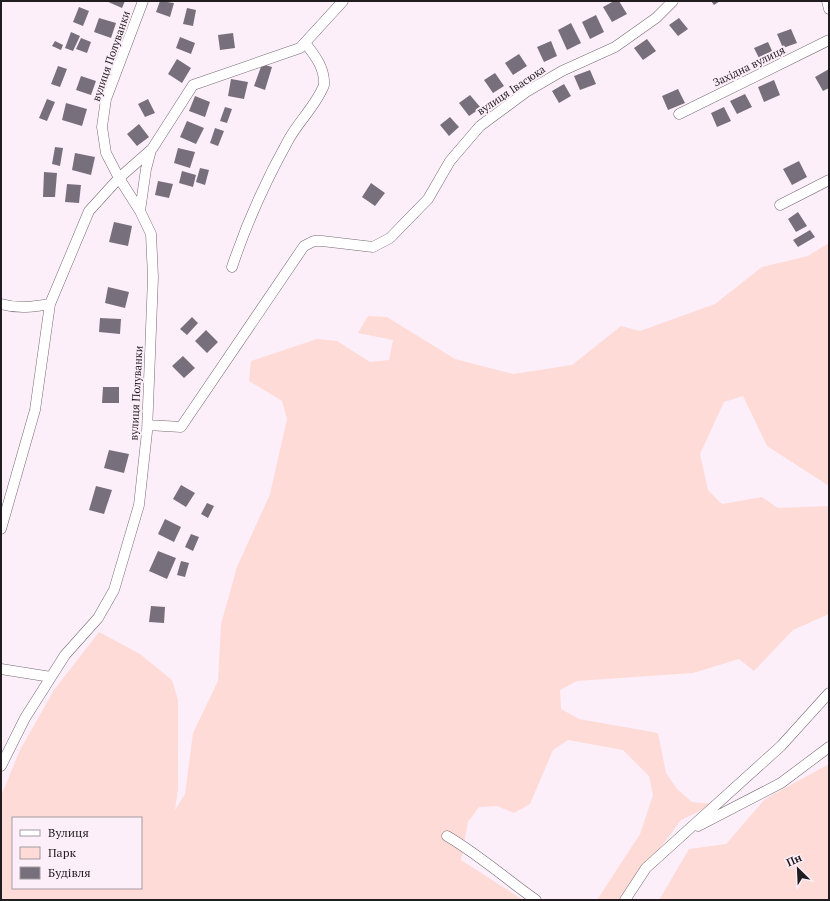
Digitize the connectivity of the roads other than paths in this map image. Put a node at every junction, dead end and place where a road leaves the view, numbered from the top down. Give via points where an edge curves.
1 (143, 1) edge
2 (343, 1) edge
3 (673, 1) edge
4 (827, 1) edge
5 (829, 9) edge
6 (829, 40) edge
7 (306, 44) junction
8 (679, 114) dead end
9 (152, 149) junction
10 (119, 178) junction
11 (829, 180) edge
12 (780, 205) dead end
13 (140, 211) junction
14 (232, 267) dead end
15 (1, 304) edge
16 (50, 304) junction
17 (148, 426) junction
18 (1, 530) edge
19 (1, 669) edge
20 (51, 677) junction
21 (829, 693) edge
22 (829, 747) edge
23 (1, 766) edge
24 (682, 834) junction
25 (447, 836) dead end
26 (536, 900) edge
27 (625, 900) edge

1 - 10 street, вулиця Полуванки via 106,99 102,127 106,153
2 - 7 street
3 - 17 street, вулиця Івасюка via 656,18 616,47 562,71 526,92 480,126 450,161 428,199 390,238 373,247 322,241 314,241 304,246 181,427
4 - 5 street
6 - 8 street, Західна вулиця
7 - 9 street via 193,85
7 - 14 street via 318,59 324,85 290,137 270,174 246,226
9 - 10 street
9 - 13 street via 146,169
10 - 13 street, вулиця Полуванки
10 - 16 street via 89,211
11 - 12 street
13 - 17 street, вулиця Полуванки via 151,234 153,277
15 - 16 street via 28,308
16 - 18 street via 35,410
17 - 20 street, вулиця Полуванки via 139,505 114,590 98,618 65,654
19 - 20 street
20 - 23 street, вулиця Полуванки via 25,718
21 - 24 street via 781,746
22 - 24 street via 781,783
24 - 27 street via 646,868
25 - 26 street

